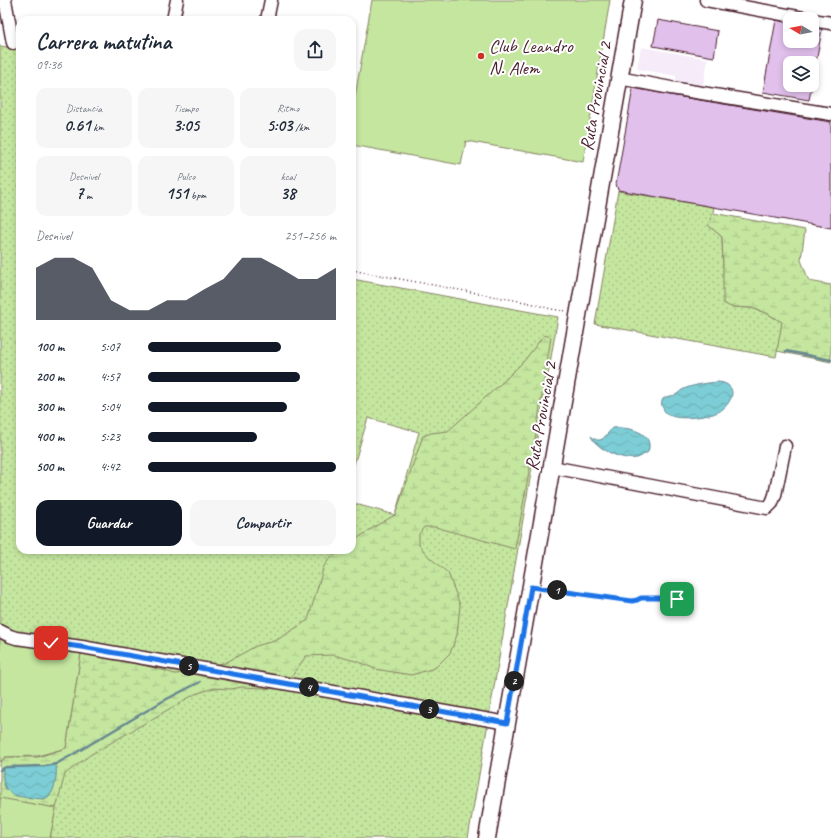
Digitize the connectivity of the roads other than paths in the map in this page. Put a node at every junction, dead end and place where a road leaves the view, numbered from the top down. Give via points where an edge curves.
1 (5, 0) edge
2 (178, 0) edge
3 (271, 0) edge
4 (632, 0) edge
5 (706, 0) edge
6 (783, 14) edge
7 (173, 16) edge
8 (268, 16) edge
9 (819, 21) edge
10 (831, 23) edge
11 (0, 40) edge
12 (16, 44) edge
13 (619, 78) junction
14 (831, 114) edge
15 (785, 446) dead end
16 (552, 467) junction
17 (0, 631) edge
18 (507, 723) junction
19 (487, 838) edge

1 - 12 street
2 - 7 street
3 - 8 street
4 - 13 main road, Ruta Provincial 2
5 - 6 street
9 - 10 street
11 - 12 street
13 - 14 street
13 - 16 main road, Ruta Provincial 2
15 - 16 street via 775,495 767,508
16 - 18 main road, Ruta Provincial 2
17 - 18 street via 16,638 82,647
18 - 19 main road, Ruta Provincial 2

